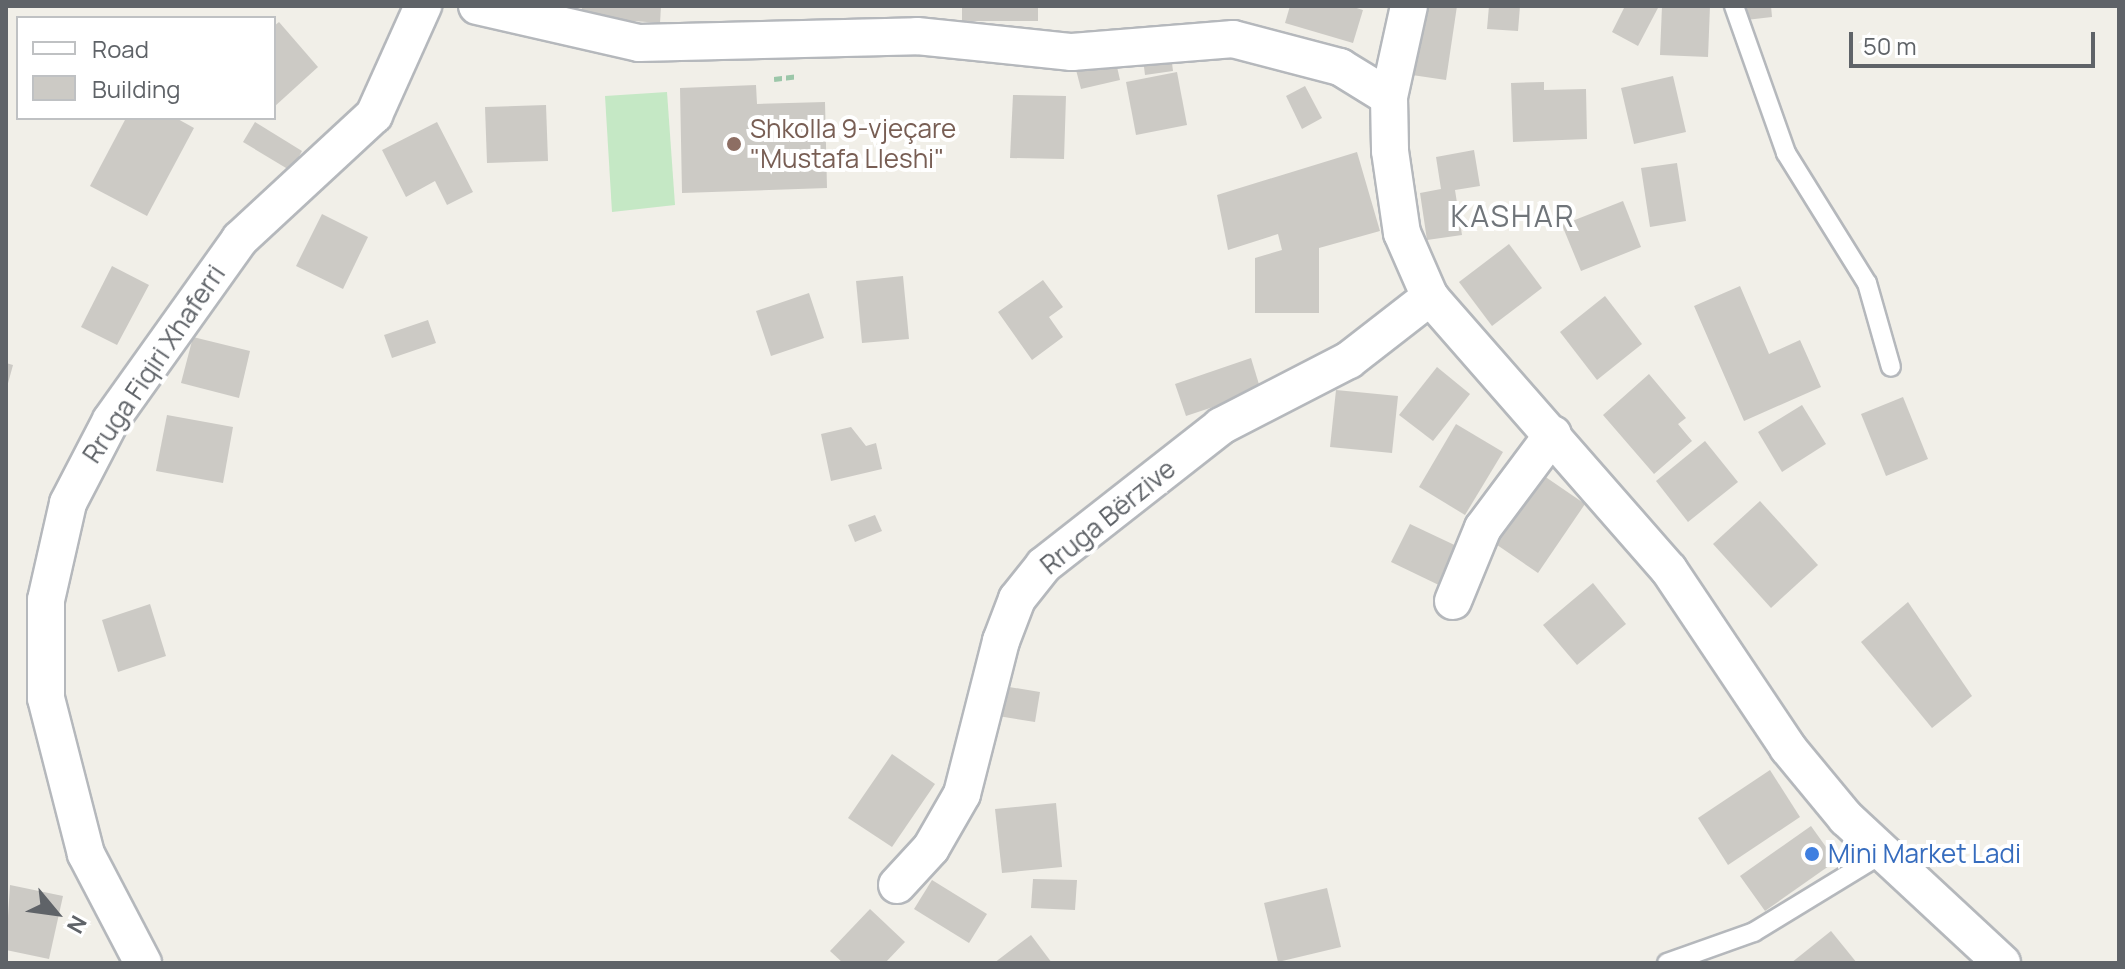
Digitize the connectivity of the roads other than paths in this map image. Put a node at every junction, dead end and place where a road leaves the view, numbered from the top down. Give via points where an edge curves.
1 (423, 6) edge
2 (477, 6) edge
3 (1409, 6) edge
4 (1734, 6) edge
5 (1389, 97) junction
6 (1430, 297) junction
7 (1891, 367) dead end
8 (1553, 434) junction
9 (1453, 601) dead end
10 (1882, 854) junction
11 (897, 885) dead end
12 (143, 963) edge
13 (1667, 963) edge
14 (2002, 963) edge

1 - 12 street, Rruga Fiqiri Xhaferri via 374,115 240,239 111,420 68,503 46,600 46,698 86,854
2 - 5 street via 639,43 917,36 1072,52 1233,39 1340,67
3 - 5 street
4 - 7 lane via 1786,153 1867,283
5 - 6 street via 1402,233
6 - 8 street
6 - 11 street, Rruga Bërzive via 1349,360 1221,426 1044,565 1017,599 1001,641 962,794 931,848
8 - 9 street via 1483,528
8 - 10 street via 1669,570 1788,748
10 - 13 lane via 1754,932
10 - 14 street

